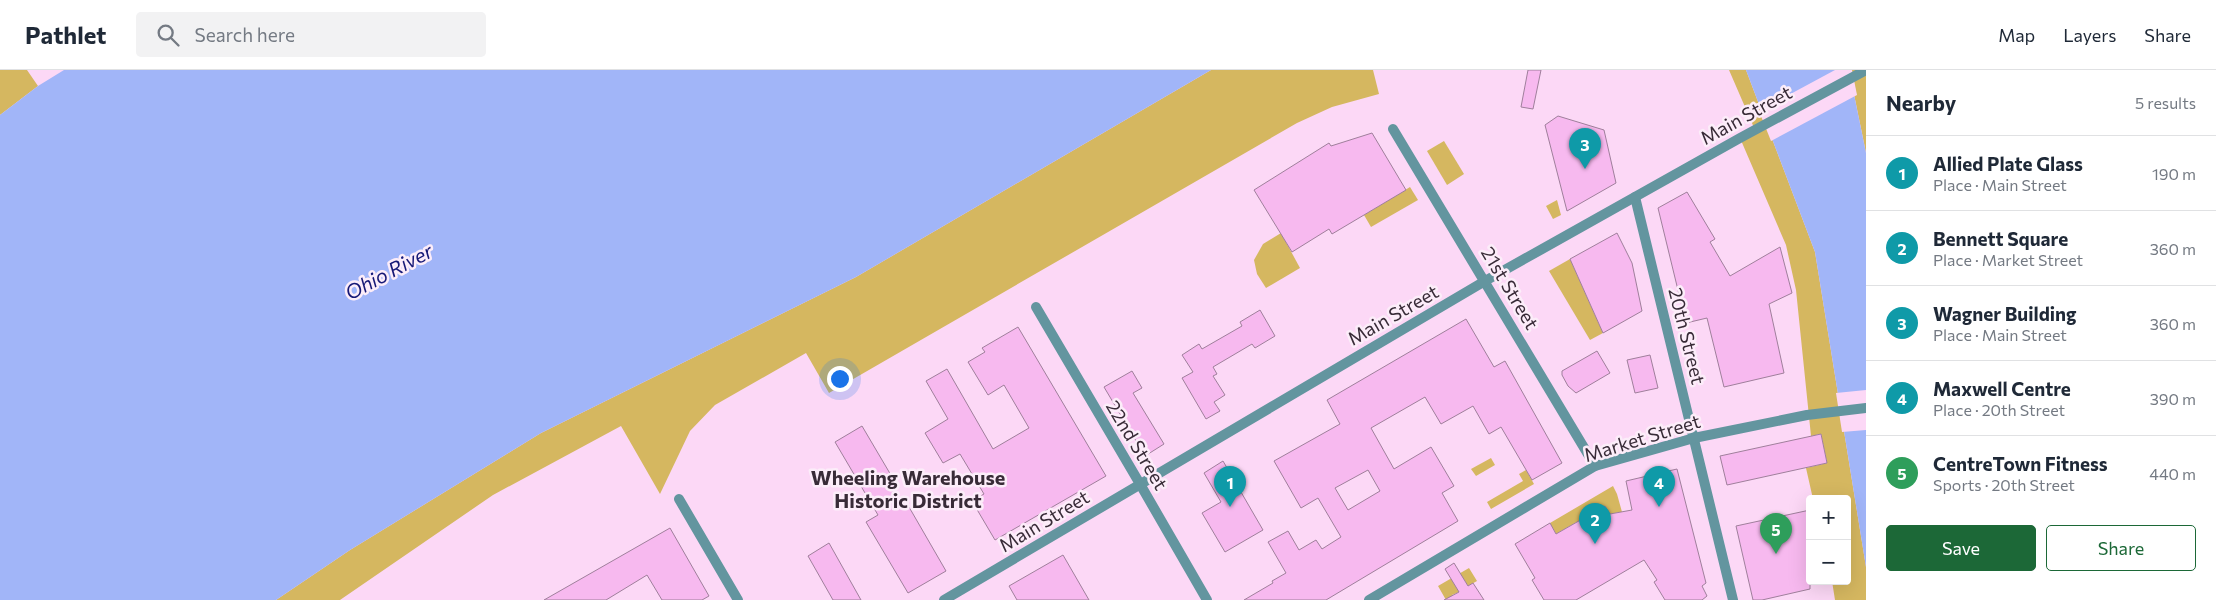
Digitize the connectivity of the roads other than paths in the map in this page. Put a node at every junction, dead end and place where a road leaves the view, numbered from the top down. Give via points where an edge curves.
1 (1866, 70) edge
2 (1392, 129) dead end
3 (1634, 198) junction
4 (1485, 282) junction
5 (1036, 307) dead end
6 (1866, 408) edge
7 (1694, 438) junction
8 (1595, 466) junction
9 (1140, 484) junction
10 (679, 500) dead end
11 (738, 600) edge
12 (944, 600) edge
13 (1207, 600) edge
14 (1369, 600) edge
15 (1733, 600) edge

1 - 3 street, Main Street
2 - 4 street, 21st Street
3 - 4 street, Main Street
3 - 7 street, 20th Street
4 - 8 street, 21st Street
4 - 9 street, Main Street
5 - 9 street, 22nd Street
6 - 7 street, Market Street via 1807,415
7 - 8 street, Market Street
7 - 15 street, 20th Street
8 - 14 street, Market Street
9 - 12 street, Main Street
9 - 13 street, 22nd Street
10 - 11 street

